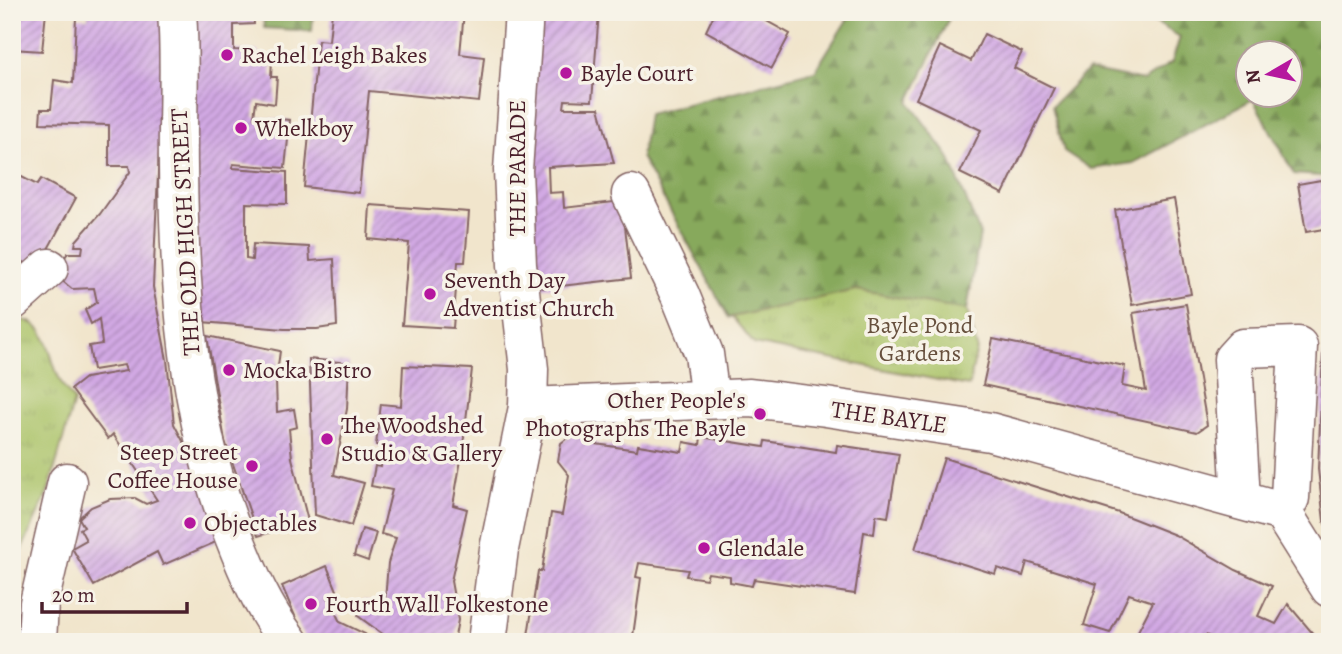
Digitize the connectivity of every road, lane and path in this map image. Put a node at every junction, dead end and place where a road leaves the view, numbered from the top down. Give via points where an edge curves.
1 (177, 12) edge
2 (524, 12) edge
3 (631, 194) dead end
4 (49, 268) dead end
5 (12, 301) edge
6 (710, 399) junction
7 (528, 407) junction
8 (67, 482) dead end
9 (1241, 500) junction
10 (1282, 512) junction
11 (1330, 588) edge
12 (37, 642) edge
13 (289, 642) edge
14 (487, 642) edge

1 - 13 street, THE OLD HIGH STREET via 185,327 200,429 215,488 247,572 268,615
2 - 7 street, THE PARADE via 513,170
3 - 6 street via 704,354
4 - 5 street
6 - 7 street, THE BAYLE
6 - 9 street, THE BAYLE via 776,401 990,432
7 - 14 street, THE PARADE via 499,549
8 - 12 street via 39,603
9 - 10 street, THE BAYLE
9 - 10 street via 1233,359 1243,348 1298,346 1290,498
10 - 11 street

